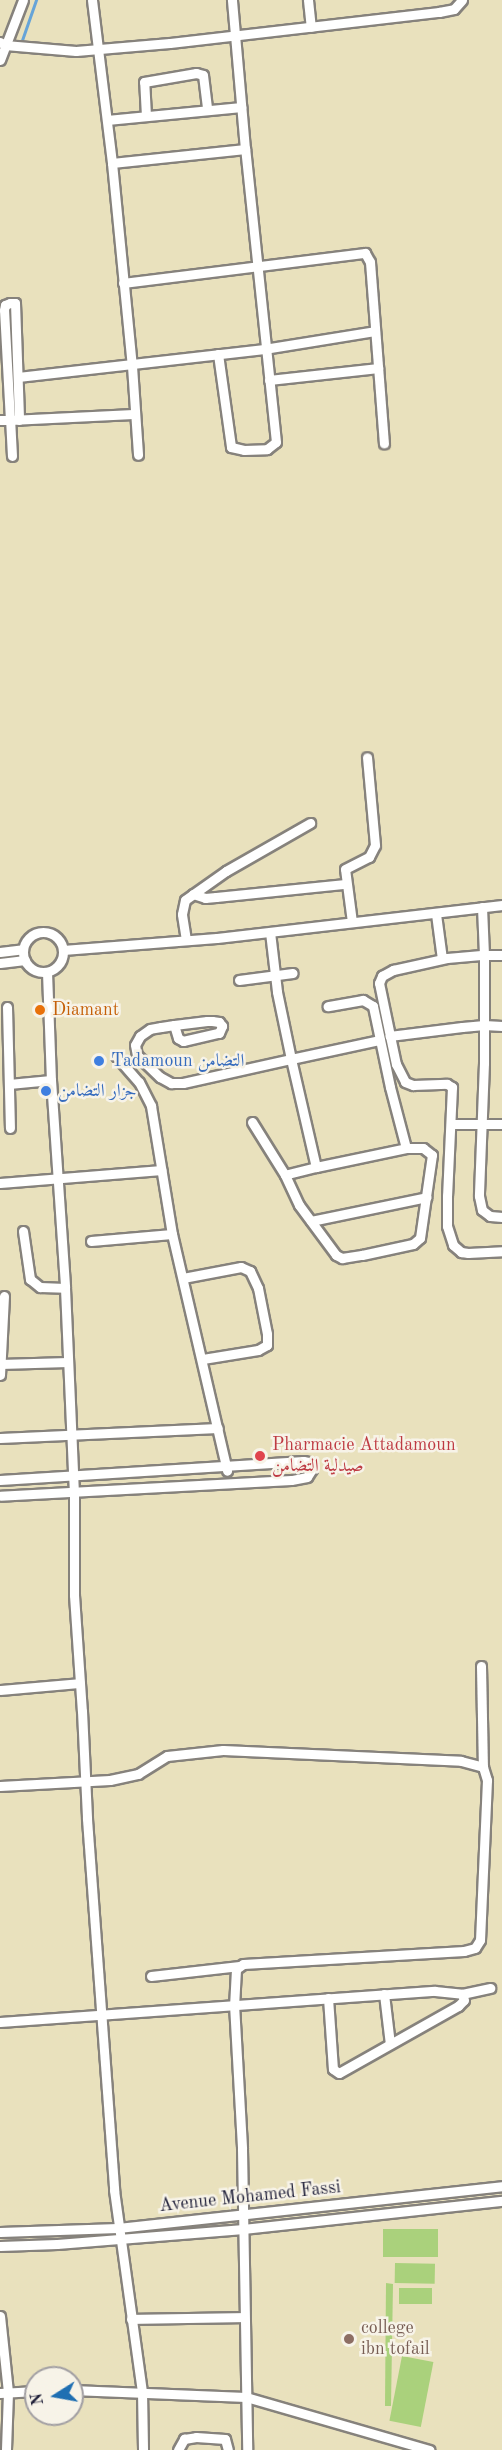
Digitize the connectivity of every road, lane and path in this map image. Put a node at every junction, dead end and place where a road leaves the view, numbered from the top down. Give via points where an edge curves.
1 (23, 0) edge
2 (92, 0) edge
3 (232, 0) edge
4 (308, 0) edge
5 (462, 0) edge
6 (311, 27) junction
7 (235, 36) junction
8 (3, 44) edge
9 (98, 49) junction
10 (0, 60) edge
11 (241, 107) junction
12 (207, 110) junction
13 (146, 116) junction
14 (107, 120) junction
15 (245, 149) junction
16 (112, 163) junction
17 (257, 267) junction
18 (123, 283) junction
19 (375, 331) junction
20 (264, 349) junction
21 (218, 354) junction
22 (132, 366) junction
23 (378, 368) junction
24 (18, 377) junction
25 (269, 380) junction
26 (134, 414) junction
27 (10, 420) edge
28 (384, 443) dead end
29 (138, 455) dead end
30 (12, 456) dead end
31 (367, 757) dead end
32 (310, 823) dead end
33 (345, 884) junction
34 (194, 894) junction
35 (502, 905) edge
36 (482, 907) junction
37 (436, 914) junction
38 (352, 922) junction
39 (270, 932) junction
40 (186, 940) junction
41 (23, 949) junction
42 (63, 950) junction
43 (0, 952) edge
44 (484, 955) junction
45 (502, 955) edge
46 (442, 959) junction
47 (25, 960) junction
48 (0, 963) edge
49 (47, 972) junction
50 (293, 974) dead end
51 (275, 976) junction
52 (239, 980) dead end
53 (328, 1006) dead end
54 (7, 1007) dead end
55 (174, 1025) junction
56 (484, 1025) junction
57 (502, 1026) edge
58 (385, 1038) junction
59 (116, 1056) dead end
60 (291, 1059) junction
61 (51, 1080) junction
62 (9, 1084) junction
63 (252, 1122) dead end
64 (451, 1124) junction
65 (482, 1124) junction
66 (502, 1124) edge
67 (10, 1128) dead end
68 (406, 1148) junction
69 (316, 1167) junction
70 (161, 1170) junction
71 (285, 1175) junction
72 (57, 1179) junction
73 (0, 1183) edge
74 (427, 1197) junction
75 (502, 1217) edge
76 (311, 1221) junction
77 (23, 1231) dead end
78 (172, 1234) junction
79 (91, 1241) dead end
80 (502, 1251) edge
81 (183, 1278) junction
82 (65, 1288) junction
83 (4, 1296) dead end
84 (203, 1359) junction
85 (68, 1362) junction
86 (0, 1364) edge
87 (0, 1375) edge
88 (218, 1428) junction
89 (71, 1434) junction
90 (0, 1438) edge
91 (226, 1468) junction
92 (128, 1473) junction
93 (73, 1475) junction
94 (0, 1480) edge
95 (228, 1482) junction
96 (128, 1487) junction
97 (74, 1491) junction
98 (0, 1496) edge
99 (481, 1666) dead end
100 (80, 1683) junction
101 (0, 1690) edge
102 (483, 1767) junction
103 (85, 1781) junction
104 (0, 1786) edge
105 (239, 1966) junction
106 (151, 1976) dead end
107 (490, 1988) dead end
108 (384, 1994) junction
109 (462, 1994) junction
110 (328, 1998) junction
111 (234, 2004) junction
112 (101, 2014) junction
113 (0, 2022) edge
114 (390, 2044) junction
115 (502, 2186) edge
116 (502, 2200) edge
117 (242, 2213) junction
118 (118, 2228) junction
119 (243, 2229) junction
120 (0, 2232) edge
121 (120, 2239) junction
122 (0, 2246) edge
123 (0, 2316) edge
124 (244, 2317) junction
125 (131, 2319) junction
126 (84, 2390) edge
127 (24, 2391) edge
128 (142, 2391) junction
129 (4, 2392) edge
130 (246, 2397) junction
131 (6, 2450) edge
132 (143, 2450) edge
133 (178, 2450) edge
134 (228, 2450) edge
135 (247, 2450) edge
136 (430, 2450) edge

1 - 8 street
2 - 9 street
3 - 7 street
4 - 6 street
5 - 6 street via 448,10
6 - 7 street
7 - 9 street
7 - 11 street
8 - 9 street via 58,51
8 - 10 street
9 - 14 street
11 - 12 street
11 - 15 street
12 - 13 street
12 - 13 street via 203,75 196,74 144,82
13 - 14 street
14 - 16 street
15 - 16 street
15 - 17 street
16 - 18 street
17 - 18 street
17 - 19 street via 365,253 370,262
17 - 20 street
18 - 22 street
19 - 20 street
19 - 23 street
20 - 21 street
20 - 25 street
21 - 22 street
21 - 25 street via 229,442 237,450 260,450 276,442
22 - 24 street
22 - 26 street
23 - 25 street
23 - 28 street
24 - 27 street
24 - 27 street via 15,303 10,303 4,310
26 - 27 street
26 - 29 street
27 - 30 street
31 - 33 street via 374,850 365,860 348,865
32 - 34 street
33 - 34 street via 216,897
33 - 38 street
34 - 40 street via 183,903
35 - 36 street
36 - 37 street
36 - 44 street
37 - 38 street
37 - 46 street
38 - 39 street
39 - 40 street
39 - 51 street
40 - 42 street
41 - 42 street via 32,935 48,932 56,936
41 - 43 street
41 - 47 street
42 - 49 street via 60,963
44 - 45 street
44 - 46 street
44 - 56 street
46 - 58 street via 393,970 380,979
47 - 48 street
47 - 49 street via 35,971
49 - 61 street
50 - 51 street
51 - 52 street
51 - 60 street
53 - 58 street via 356,1000 371,1002
54 - 62 street
55 - 55 street via 183,1041 219,1033 222,1026 216,1021
55 - 60 street via 144,1031 135,1046 137,1055 171,1083
56 - 57 street
56 - 58 street
56 - 65 street
58 - 60 street
58 - 64 street via 405,1082 452,1087
58 - 68 street
59 - 70 street via 139,1082 151,1106
60 - 69 street
61 - 62 street
61 - 72 street
62 - 67 street
63 - 71 street
64 - 65 street
64 - 80 street via 447,1196 450,1239 461,1252
65 - 66 street
65 - 75 street via 480,1205 486,1213
68 - 69 street
68 - 74 street via 431,1152
69 - 71 street
70 - 72 street
70 - 78 street
71 - 76 street
72 - 73 street
72 - 82 street
74 - 76 street
74 - 76 street via 423,1232 417,1241 362,1255 336,1255
77 - 82 street via 30,1279 40,1287
78 - 79 street
78 - 81 street
81 - 84 street
81 - 84 street via 241,1267 250,1271 258,1288 267,1345
82 - 85 street
83 - 86 street
84 - 88 street
85 - 86 street
85 - 89 street
86 - 87 street
88 - 89 street
88 - 91 street
89 - 90 street
89 - 93 street
91 - 92 street
91 - 95 street
91 - 95 street via 303,1461 312,1465 311,1475 299,1479
92 - 93 street
92 - 96 street
93 - 94 street
93 - 97 street
95 - 96 street
96 - 97 street
97 - 98 street
97 - 100 street via 74,1595
99 - 102 street
100 - 101 street
100 - 103 street
102 - 103 street via 461,1761 223,1750 167,1756 138,1774
102 - 105 street via 487,1791 480,1940 475,1948
103 - 104 street
103 - 112 street
105 - 106 street
105 - 111 street
107 - 109 street
108 - 109 street
108 - 110 street
108 - 114 street
109 - 114 street via 464,2000 458,2006
110 - 111 street
110 - 114 street via 335,2073
111 - 112 street
111 - 117 street
112 - 113 street
112 - 118 street
115 - 117 street, Avenue Mohamed Fassi
116 - 119 street, Avenue Mohamed Fassi
117 - 118 street, Avenue Mohamed Fassi
117 - 119 street
118 - 120 street, Avenue Mohamed Fassi
118 - 121 street
119 - 121 street, Avenue Mohamed Fassi
119 - 124 street
121 - 122 street, Avenue Mohamed Fassi
121 - 125 street
123 - 129 street
124 - 125 street
124 - 130 street
125 - 128 street
126 - 128 street
127 - 129 street
128 - 130 street
128 - 132 street
129 - 131 street
130 - 135 street
130 - 136 street
133 - 134 street via 184,2439 196,2437 225,2439

